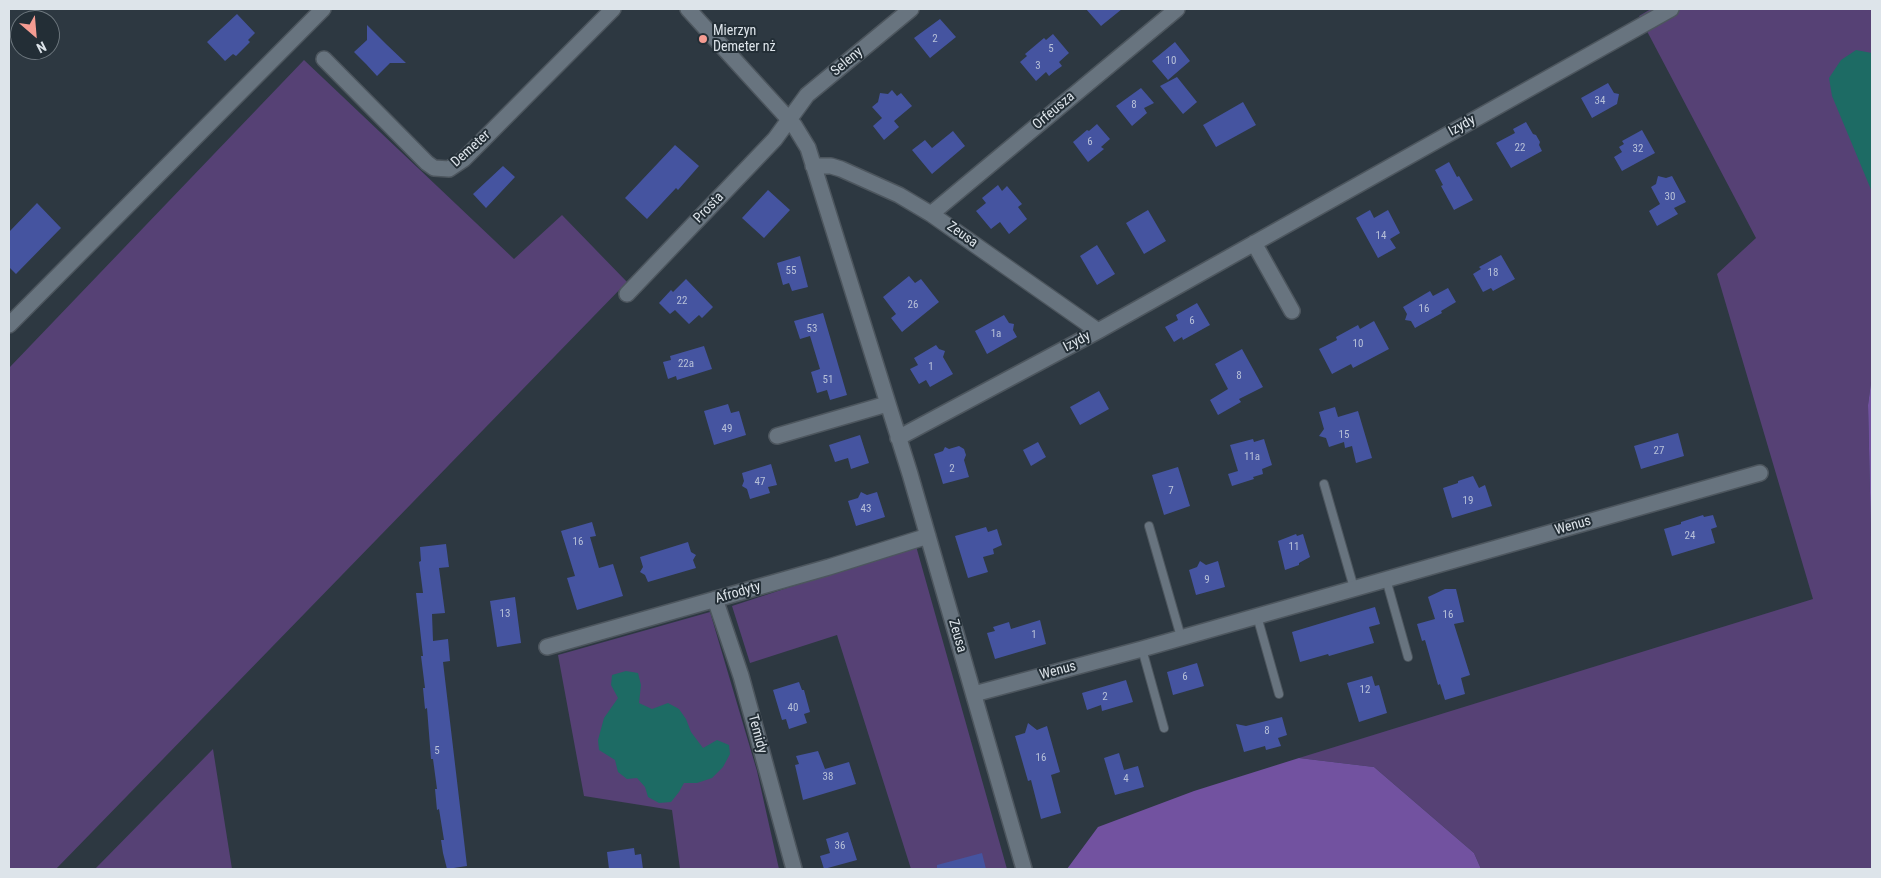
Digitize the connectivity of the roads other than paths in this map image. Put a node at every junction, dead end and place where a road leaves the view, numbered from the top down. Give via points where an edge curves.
1 (323, 9) edge
2 (612, 9) edge
3 (688, 9) edge
4 (911, 9) edge
5 (1177, 9) edge
6 (1671, 9) edge
7 (324, 59) dead end
8 (789, 120) junction
9 (813, 166) junction
10 (931, 214) junction
11 (1254, 243) junction
12 (627, 294) dead end
13 (1292, 311) dead end
14 (9, 325) edge
15 (1098, 331) junction
16 (887, 404) junction
17 (777, 436) dead end
18 (898, 438) junction
19 (1760, 473) dead end
20 (1324, 484) dead end
21 (1149, 526) dead end
22 (928, 536) junction
23 (1386, 579) junction
24 (1354, 588) junction
25 (715, 599) junction
26 (1257, 616) junction
27 (1182, 637) junction
28 (547, 647) dead end
29 (1142, 649) junction
30 (1408, 657) dead end
31 (974, 694) junction
32 (1279, 694) dead end
33 (1164, 728) dead end
34 (794, 869) edge
35 (1024, 869) edge

1 - 14 street
2 - 7 street, Demeter via 464,159 449,169 434,168 427,163
3 - 8 street, Zeusa
4 - 8 street, Seleny via 807,95
5 - 10 street, Orfeusza
6 - 11 street, Izydy
8 - 9 street, Zeusa via 805,141
8 - 12 street, Prosta via 775,139
9 - 10 street, Zeusa via 831,166 858,176
9 - 16 street, Zeusa
10 - 15 street, Zeusa
11 - 13 street
11 - 15 street, Izydy
15 - 18 street, Izydy
16 - 17 street
16 - 18 street, Zeusa
18 - 22 street, Zeusa
19 - 23 street, Wenus
20 - 24 lane
21 - 27 lane
22 - 25 street, Afrodyty
22 - 31 street, Zeusa
23 - 24 street, Wenus
23 - 30 lane
24 - 26 street, Wenus
25 - 28 street, Afrodyty
25 - 34 street, Temidy via 741,676
26 - 27 street, Wenus
26 - 32 lane
27 - 29 street, Wenus
29 - 31 street, Wenus
29 - 33 lane
31 - 35 street, Zeusa

